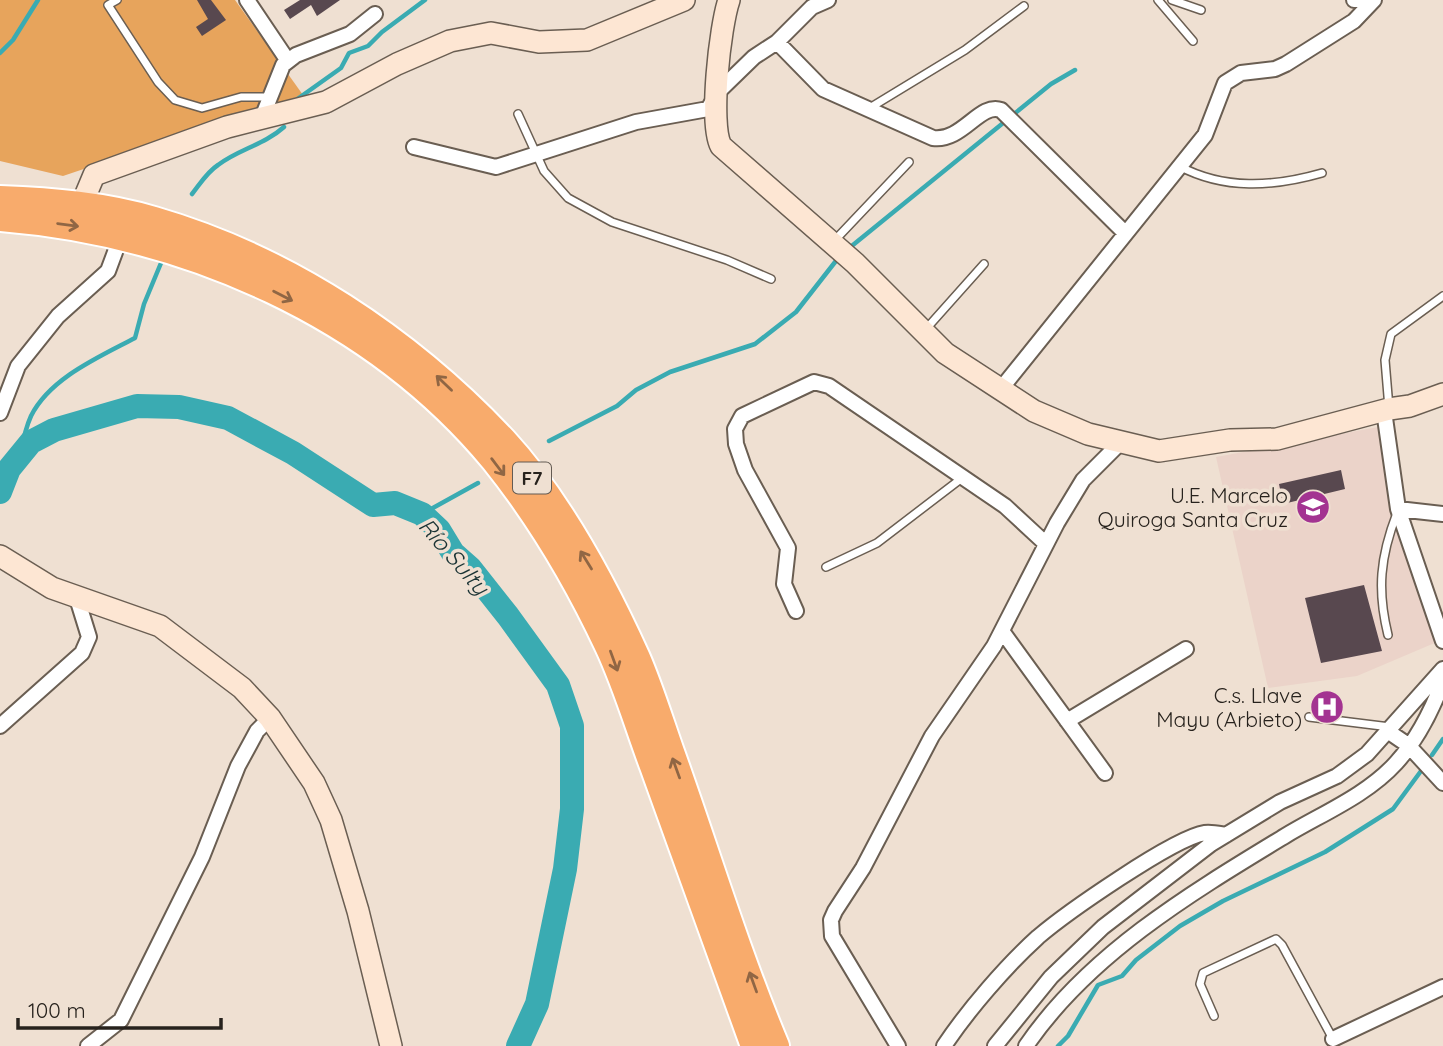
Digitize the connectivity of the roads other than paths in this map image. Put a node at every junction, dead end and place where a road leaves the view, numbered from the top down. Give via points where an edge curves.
1 (117, 0) edge
2 (247, 0) edge
3 (684, 0) edge
4 (729, 0) edge
5 (828, 0) edge
6 (1158, 0) edge
7 (1172, 0) edge
8 (1354, 0) edge
9 (1361, 0) edge
10 (1374, 0) edge
11 (1024, 6) dead end
12 (1201, 10) dead end
13 (375, 14) dead end
14 (1193, 41) dead end
15 (776, 42) junction
16 (288, 61) junction
17 (719, 91) junction
18 (268, 97) junction
19 (867, 109) junction
20 (518, 114) dead end
21 (261, 120) junction
22 (414, 147) dead end
23 (536, 154) junction
24 (909, 162) dead end
25 (1178, 166) junction
26 (1322, 173) dead end
27 (0, 199) edge
28 (81, 206) junction
29 (0, 218) edge
30 (1125, 233) junction
31 (121, 236) junction
32 (832, 243) junction
33 (984, 264) dead end
34 (771, 279) dead end
35 (1443, 296) edge
36 (922, 332) junction
37 (1000, 390) junction
38 (1443, 394) edge
39 (1, 407) edge
40 (1387, 410) junction
41 (1119, 444) junction
42 (963, 477) junction
43 (1398, 509) junction
44 (1443, 514) edge
45 (1045, 543) junction
46 (5, 559) edge
47 (826, 567) dead end
48 (76, 595) junction
49 (796, 611) dead end
50 (1002, 631) junction
51 (1388, 635) dead end
52 (1443, 640) edge
53 (1186, 649) dead end
54 (1443, 669) edge
55 (1443, 681) edge
56 (1310, 717) dead end
57 (270, 718) junction
58 (1067, 721) junction
59 (0, 726) edge
60 (1391, 729) junction
61 (1408, 745) junction
62 (1105, 773) dead end
63 (1443, 783) edge
64 (1227, 835) junction
65 (1443, 987) edge
66 (1214, 1016) dead end
67 (1333, 1039) joint
68 (88, 1046) edge
69 (391, 1046) edge
70 (754, 1046) edge
71 (776, 1046) edge
72 (898, 1046) edge
73 (944, 1046) edge
74 (995, 1046) edge
75 (1026, 1046) edge

1 - 18 lane via 108,5 175,100 202,108 241,97
2 - 16 street
3 - 21 street via 587,40 539,42 491,33 450,41 326,102
4 - 17 street via 719,41
5 - 15 street via 813,7
6 - 14 lane
7 - 12 lane
8 - 9 street
10 - 25 street via 1354,21 1286,64 1241,73 1225,83 1210,126
11 - 19 lane via 965,50
13 - 16 street via 350,34
15 - 17 street
15 - 19 street via 823,89
16 - 18 street
17 - 23 street via 708,109 636,122
17 - 32 street via 715,130 721,146
18 - 21 street
19 - 30 street via 943,139 989,109 1001,110
20 - 23 lane
21 - 28 street via 227,127 94,175
22 - 23 street via 496,167
23 - 34 lane via 544,171 568,198 593,213
24 - 32 lane
25 - 26 lane via 1225,183 1257,185 1290,183
25 - 30 street
27 - 28 highway, F7
71 -> 28 highway, F7 via 639,663 593,571 552,504 505,442 435,374 318,291 196,233 153,219
29 -> 31 highway, F7 via 72,225
30 - 37 street
31 - 39 street via 108,271 58,316 18,366
31 -> 70 highway, F7 via 228,269 338,327 412,379 494,461 554,546 609,649
32 - 36 street
33 - 36 lane
35 - 40 lane via 1391,334 1385,360
36 - 37 street via 964,368
37 - 41 street via 1056,421
38 - 40 street
40 - 41 street via 1277,439 1230,440 1160,451
40 - 43 street
41 - 45 street via 1083,480
42 - 45 street
42 - 47 lane via 877,543
42 - 49 street via 821,382 808,383 742,416 735,429 736,444 745,470 788,548 783,574
43 - 44 street
43 - 51 lane via 1388,535 1379,601
43 - 52 street
45 - 50 street
46 - 48 street via 52,588
48 - 57 street via 160,625 242,688
48 - 59 street via 89,637 82,653
50 - 58 street
50 - 72 street via 932,736 863,869 831,920 832,936
53 - 58 street
54 - 60 street
55 - 61 street via 1431,711
56 - 60 lane
57 - 68 street via 257,731 238,766 197,868 121,1020
57 - 69 street via 314,783 331,820
58 - 62 street
60 - 61 street
60 - 64 street via 1337,776 1280,802
61 - 63 street
61 - 75 street via 1395,764 1353,798 1179,902 1129,941 1040,1025
64 - 73 street via 1205,833 1188,840 1137,868 1037,938 978,1001
64 - 74 street via 1103,927 1051,977
65 - 67 street
66 - 67 lane via 1199,984 1203,973 1276,939

